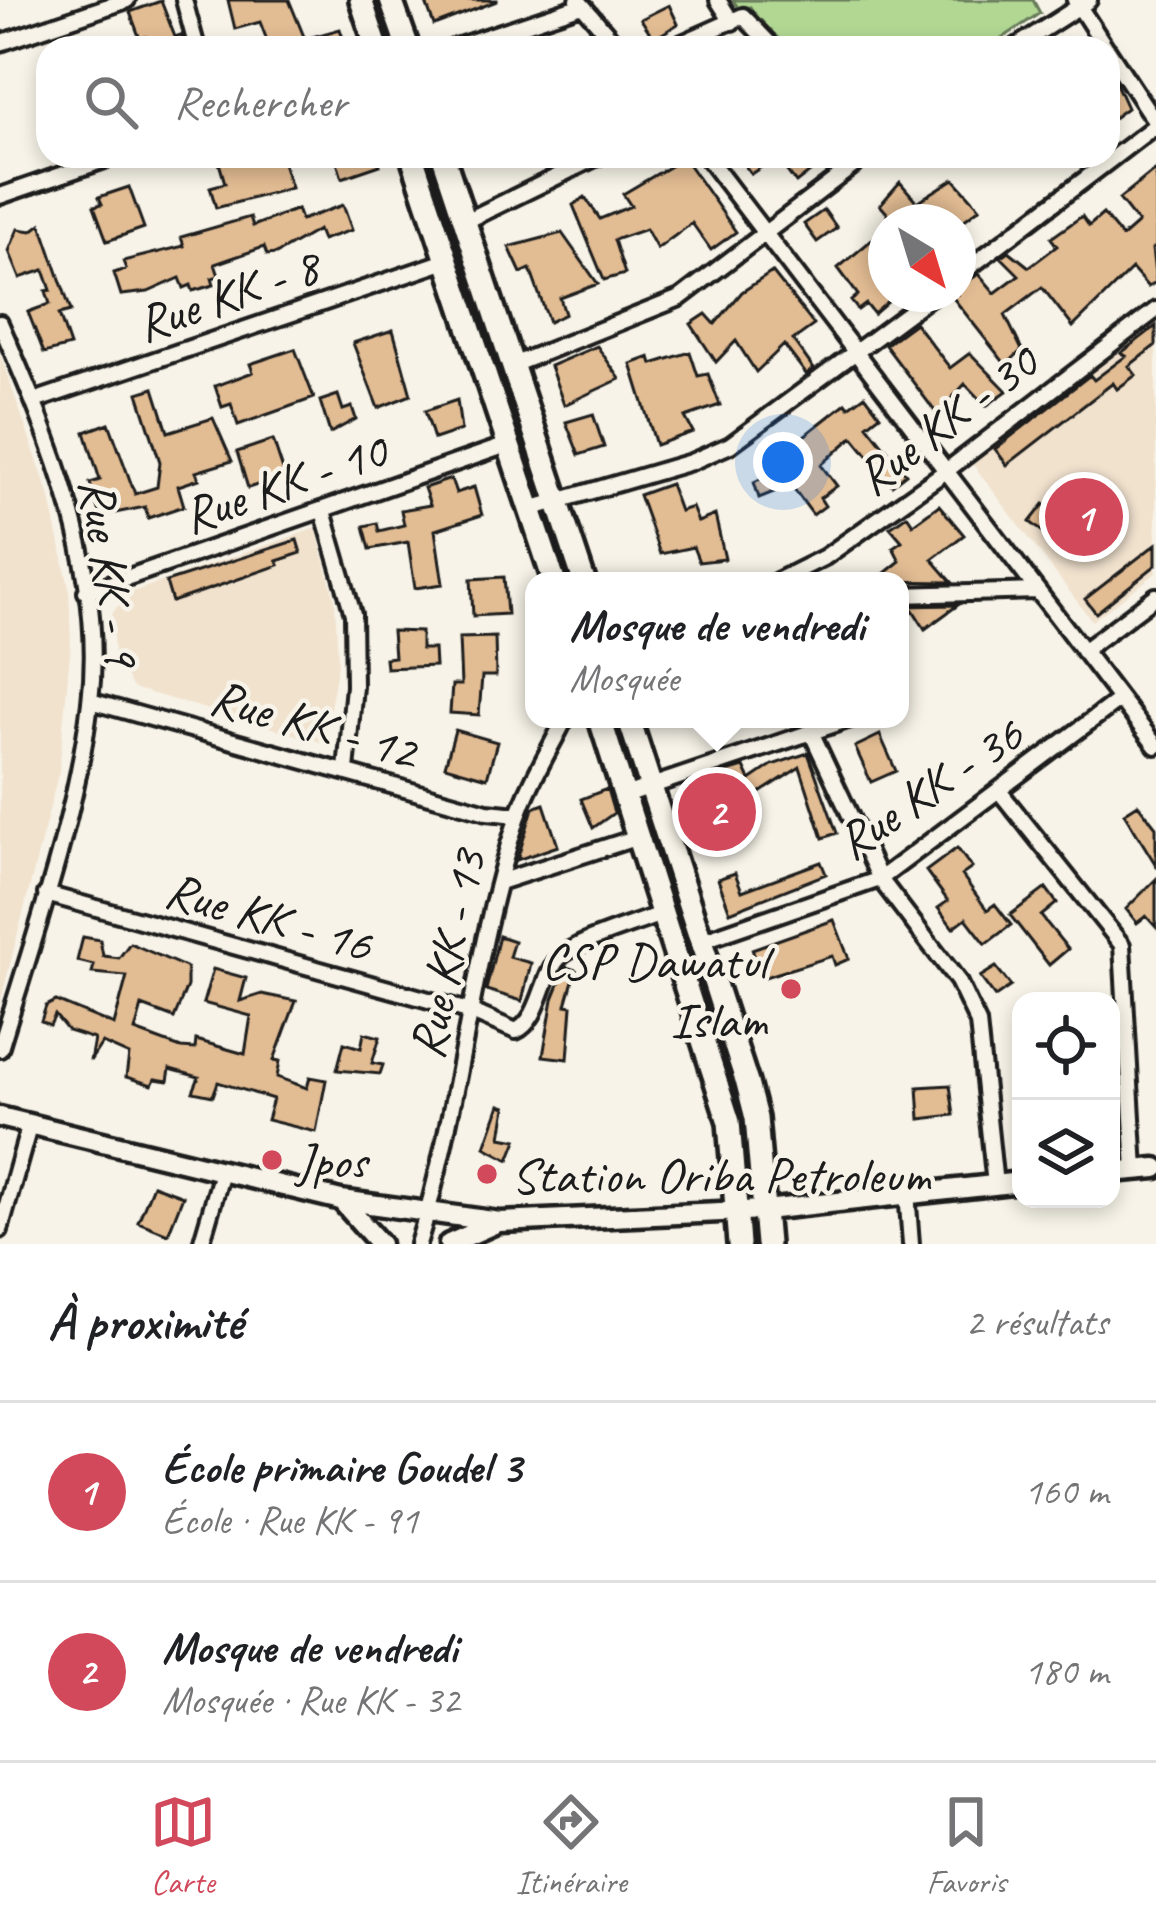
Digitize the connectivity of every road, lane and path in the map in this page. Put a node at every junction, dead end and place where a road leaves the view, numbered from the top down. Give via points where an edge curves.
1 (127, 0) edge
2 (184, 0) edge
3 (361, 0) edge
4 (391, 0) edge
5 (718, 0) edge
6 (1081, 2) edge
7 (580, 3) edge
8 (732, 22) junction
9 (194, 36) edge
10 (373, 36) edge
11 (404, 36) edge
12 (487, 36) edge
13 (609, 36) edge
14 (699, 36) edge
15 (764, 36) edge
16 (1031, 36) edge
17 (1100, 36) edge
18 (0, 44) edge
19 (1120, 69) edge
20 (1156, 124) edge
21 (1120, 152) edge
22 (81, 168) edge
23 (416, 168) edge
24 (447, 168) edge
25 (574, 168) edge
26 (715, 168) edge
27 (847, 168) edge
28 (1099, 168) edge
29 (0, 196) edge
30 (464, 222) junction
31 (768, 236) junction
32 (446, 261) junction
33 (976, 262) edge
34 (1156, 310) edge
35 (910, 312) edge
36 (0, 323) edge
37 (856, 352) junction
38 (510, 366) junction
39 (34, 401) junction
40 (507, 445) junction
41 (946, 471) junction
42 (559, 504) junction
43 (530, 509) junction
44 (323, 511) junction
45 (551, 572) edge
46 (581, 572) edge
47 (795, 572) edge
48 (1038, 591) junction
49 (86, 592) junction
50 (909, 595) edge
51 (1156, 596) edge
52 (1083, 650) junction
53 (1120, 699) junction
54 (90, 700) junction
55 (561, 728) edge
56 (603, 728) edge
57 (632, 728) edge
58 (830, 728) edge
59 (813, 736) junction
60 (1156, 746) edge
61 (346, 770) junction
62 (653, 785) junction
63 (1000, 792) junction
64 (625, 795) junction
65 (518, 815) junction
66 (638, 837) junction
67 (880, 879) junction
68 (499, 882) junction
69 (46, 894) junction
70 (663, 914) junction
71 (701, 941) junction
72 (472, 1012) junction
73 (0, 1048) edge
74 (0, 1117) edge
75 (29, 1127) junction
76 (1156, 1168) edge
77 (1135, 1170) junction
78 (1120, 1171) edge
79 (222, 1172) junction
80 (1012, 1183) edge
81 (995, 1184) junction
82 (907, 1192) junction
83 (341, 1200) junction
84 (765, 1210) junction
85 (738, 1212) junction
86 (427, 1214) junction
87 (500, 1222) junction
88 (0, 1230) edge
89 (201, 1244) edge
90 (380, 1244) edge
91 (418, 1244) edge
92 (449, 1244) edge
93 (739, 1244) edge
94 (767, 1244) edge
95 (911, 1244) edge

1 - 18 street
2 - 9 street
3 - 10 main road
4 - 11 main road
5 - 8 street
6 - 16 street
6 - 17 street
7 - 12 street
7 - 13 street
8 - 14 street
8 - 15 street via 749,17
19 - 20 street
20 - 21 street
22 - 29 street
23 - 32 main road
24 - 30 main road
25 - 30 street
26 - 31 street
27 - 31 street
28 - 33 street
30 - 38 main road
31 - 37 street
31 - 38 street via 659,310
32 - 39 street, Rue KK - 8
32 - 40 main road
34 - 41 street, Rue KK - 30
35 - 37 street
36 - 39 street, Rue KK - 9
37 - 41 street
37 - 42 street via 730,445
38 - 42 main road
39 - 49 street, Rue KK - 9 via 68,494
40 - 43 main road
40 - 44 street, Rue KK - 10
41 - 47 street, Rue KK - 30
41 - 48 street
42 - 43 street
42 - 46 main road
43 - 45 main road
44 - 49 street, Rue KK - 10
44 - 61 street via 353,614
48 - 50 street
48 - 52 street
49 - 54 street, Rue KK - 9
51 - 52 street
52 - 53 street
53 - 60 street
53 - 63 street, Rue KK - 36
54 - 61 street, Rue KK - 12
54 - 69 street, Rue KK - 9
55 - 65 street, Rue KK - 13
56 - 64 main road
57 - 62 main road
58 - 59 street
59 - 62 street
59 - 67 street
61 - 65 street, Rue KK - 12
62 - 64 street
62 - 71 main road
63 - 67 street, Rue KK - 36
63 - 77 street via 1122,945
64 - 66 main road
65 - 68 street, Rue KK - 13
66 - 68 street
66 - 70 main road
67 - 71 street, Rue KK - 36
67 - 81 street via 958,981 978,1023
68 - 72 street, Rue KK - 13
69 - 72 street, Rue KK - 16
69 - 73 street, Rue KK - 9
70 - 72 street, Rue KK - 16 via 566,952 526,1025 508,1029
70 - 85 main road via 729,1123
71 - 84 main road via 752,1101
72 - 86 street, Rue KK - 13
74 - 75 street
75 - 79 street
75 - 88 street
76 - 77 street
77 - 78 street
79 - 83 street
79 - 89 street
80 - 81 street
81 - 82 street
82 - 84 street
82 - 95 street
83 - 86 street
83 - 90 street
84 - 85 street
84 - 94 main road
85 - 87 street
85 - 93 main road
86 - 87 street
86 - 91 street, Rue KK - 13
87 - 92 street

